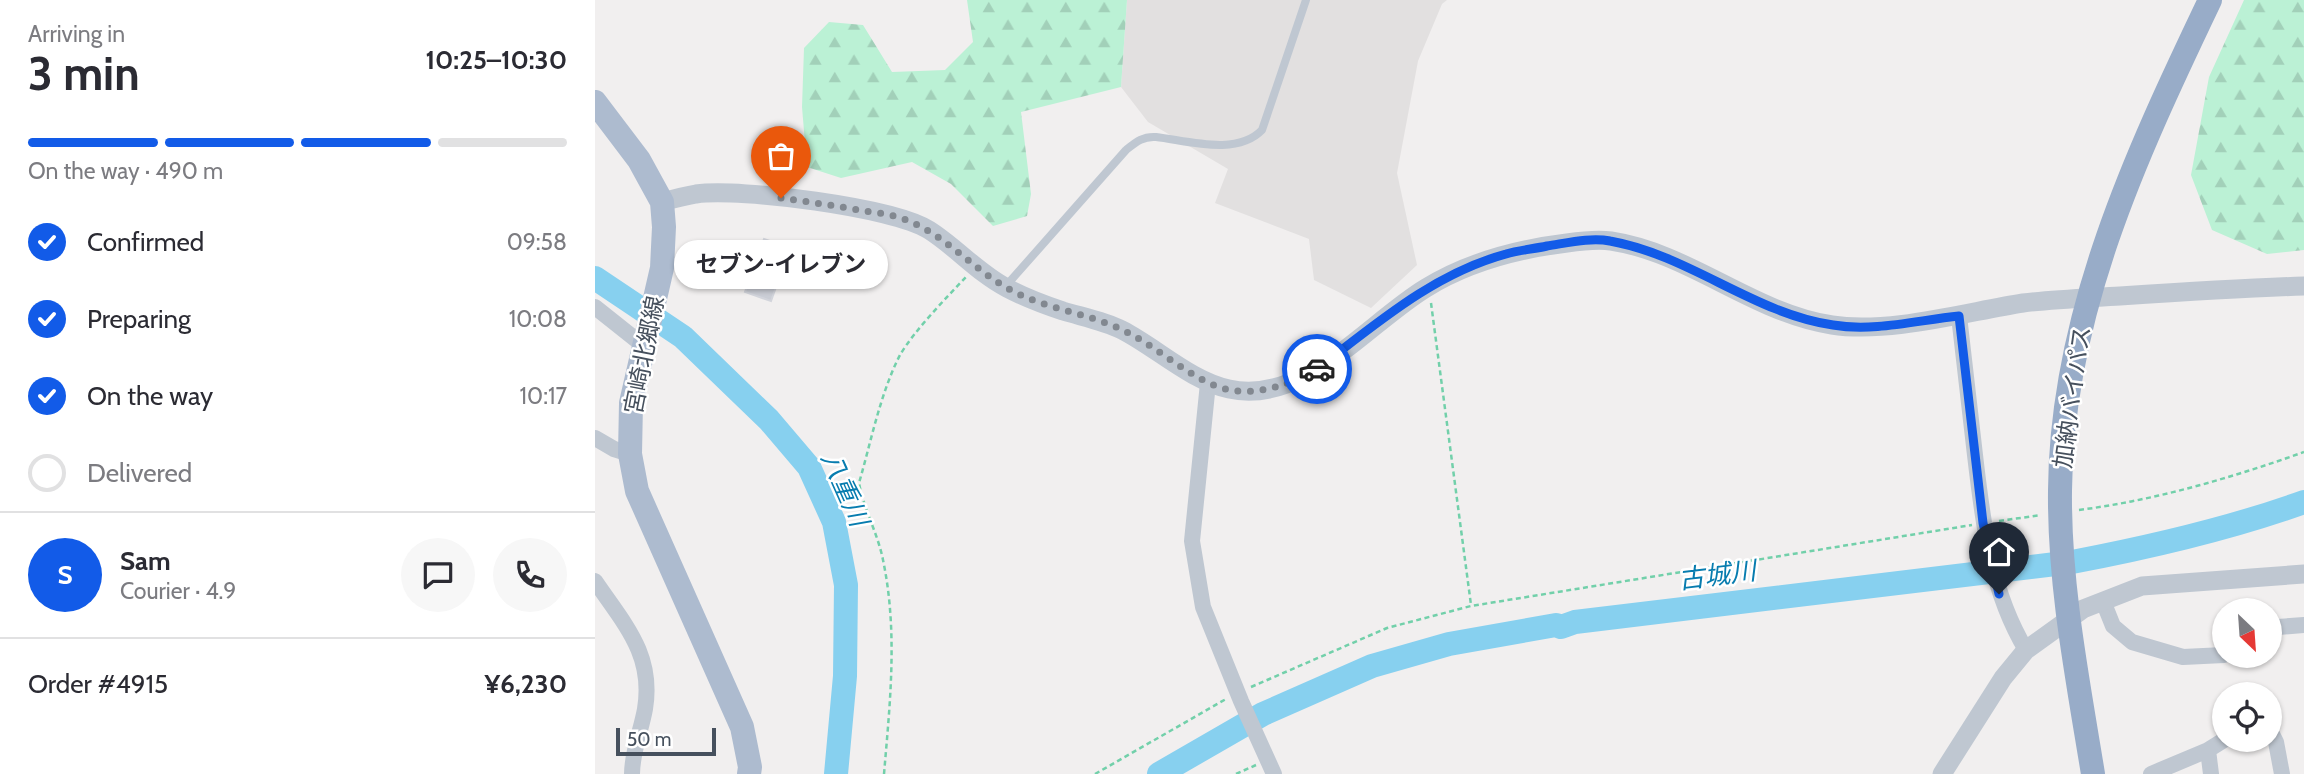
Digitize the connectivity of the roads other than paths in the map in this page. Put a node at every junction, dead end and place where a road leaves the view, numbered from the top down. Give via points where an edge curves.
1 (1306, 0) edge
2 (2194, 0) edge
3 (2210, 0) edge
4 (595, 102) edge
5 (662, 202) junction
6 (2086, 279) junction
7 (2304, 286) edge
8 (1005, 287) junction
9 (595, 307) edge
10 (1959, 316) junction
11 (644, 346) junction
12 (1208, 383) junction
13 (595, 439) edge
14 (630, 454) junction
15 (2304, 574) edge
16 (595, 581) edge
17 (2103, 601) junction
18 (2304, 625) edge
19 (2282, 627) edge
20 (2026, 650) junction
21 (2065, 654) junction
22 (2212, 656) edge
23 (2212, 748) edge
24 (2208, 750) junction
25 (2278, 752) edge
26 (1269, 761) edge
27 (632, 774) edge
28 (749, 774) edge
29 (1942, 774) edge
30 (2076, 774) edge
31 (2093, 774) edge
32 (2151, 774) edge
33 (2211, 774) edge
34 (2282, 774) edge

1 - 8 lane via 1262,130 1254,139 1231,145 1156,137 1138,140
2 - 6 highway, 加納バイパス via 2112,178
3 - 6 highway, 加納バイパス
4 - 5 main road, 宮崎北郷線 via 639,160
5 - 8 street via 698,194 739,193 900,217 929,230
5 - 11 main road, 宮崎北郷線 via 662,268
6 - 21 highway, 加納バイパス via 2069,307 2045,474 2047,552
7 - 10 street via 2025,303
8 - 12 street via 1116,327
9 - 11 street
10 - 12 street via 1833,326 1791,315 1662,255 1608,240 1567,243 1506,253 1429,286 1316,370 1286,386 1234,391
10 - 20 street via 1984,530 1999,594
11 - 14 main road, 宮崎北郷線 via 631,403
12 - 26 street via 1192,541 1203,607
13 - 14 street
14 - 28 main road, 宮崎北郷線 via 637,491 742,727
15 - 17 street via 2142,586
16 - 27 street via 642,656 646,673 647,695
17 - 20 street via 2083,609
17 - 22 street via 2113,626 2132,642 2183,657
18 - 19 street
20 - 29 street
21 - 30 highway, 加納バイパス
21 - 31 highway, 加納バイパス
23 - 24 street
24 - 32 street
24 - 33 street
25 - 34 street

